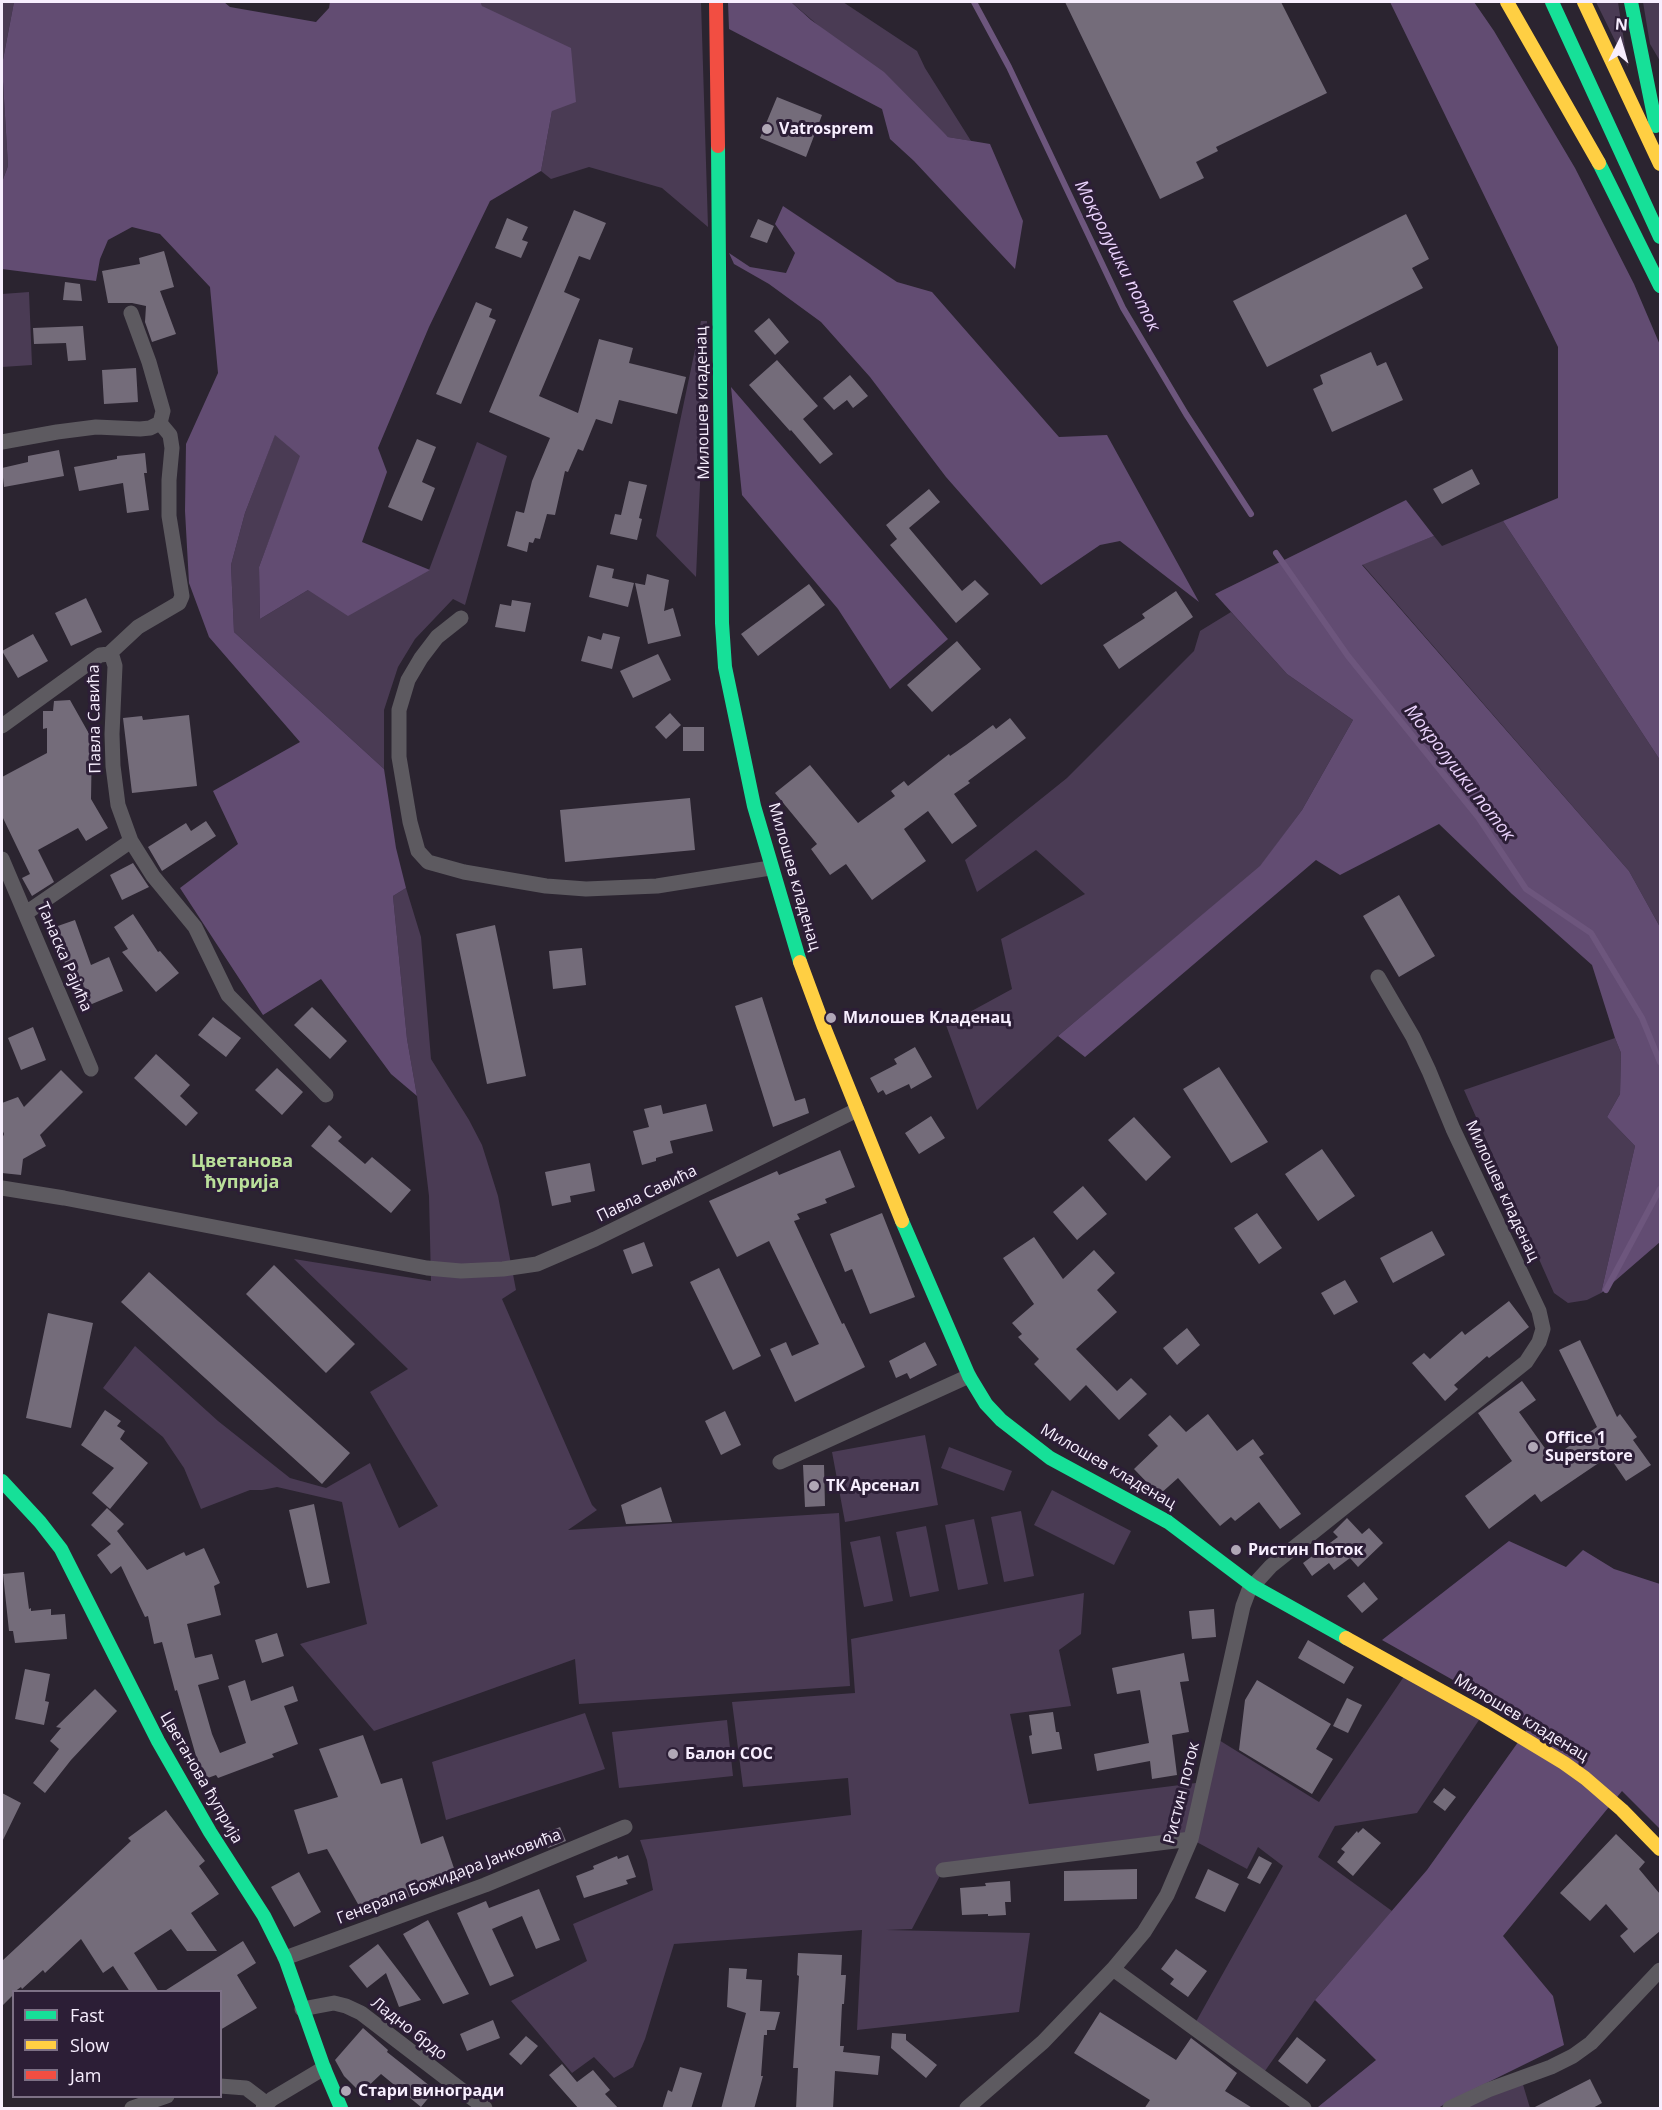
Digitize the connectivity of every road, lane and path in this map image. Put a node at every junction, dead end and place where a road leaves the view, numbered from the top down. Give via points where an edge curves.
1 (716, 2) edge
2 (1507, 2) edge
3 (1552, 2) edge
4 (1584, 2) edge
5 (1631, 2) edge
6 (1660, 149) edge
7 (1660, 164) edge
8 (1660, 237) edge
9 (1660, 286) edge
10 (131, 313) dead end
11 (160, 423) junction
12 (2, 442) edge
13 (461, 618) dead end
14 (109, 654) junction
15 (2, 726) edge
16 (131, 841) junction
17 (2, 859) edge
18 (770, 868) junction
19 (26, 913) junction
20 (1377, 977) dead end
21 (91, 1069) dead end
22 (326, 1095) dead end
23 (857, 1110) junction
24 (2, 1188) edge
25 (969, 1376) junction
26 (780, 1462) dead end
27 (2, 1481) edge
28 (1252, 1586) junction
29 (625, 1827) dead end
30 (1191, 1839) junction
31 (1660, 1850) edge
32 (943, 1870) dead end
33 (285, 1958) junction
34 (1113, 1969) junction
35 (1660, 1970) edge
36 (302, 2009) junction
37 (324, 2068) junction
38 (222, 2086) edge
39 (164, 2098) edge
40 (265, 2106) edge
41 (132, 2109) edge
42 (341, 2109) edge
43 (485, 2109) edge
44 (967, 2109) edge
45 (1304, 2109) edge
46 (1450, 2109) edge

1 - 18 main road, Милошев кладенац via 722,644 742,754
2 - 9 main road via 1609,180
3 - 8 main road
4 - 7 main road
5 - 6 main road
10 - 11 street via 163,411
11 - 12 street via 150,428 96,427
11 - 14 street via 170,435 172,447 169,516 182,596 179,603 138,627
13 - 18 street via 437,637 421,658 408,680 399,710 399,757 410,822 418,851 428,862 464,872 586,889 657,886
14 - 15 street, Павла Савића via 100,655
14 - 16 street, Павла Савића via 115,666 112,734 116,786 122,821
16 - 19 street
16 - 22 street, Павла Савића via 153,876 195,927 228,995
17 - 19 street, Танаска Рајића
18 - 23 main road, Милошев кладенац via 794,946
19 - 21 street, Танаска Рајића
20 - 28 street, Милошев кладенац via 1413,1037 1539,1311 1543,1329 1526,1362 1271,1566
23 - 24 street, Павла Савића via 543,1262 478,1271 376,1259
23 - 25 main road, Милошев кладенац
25 - 26 street
25 - 28 main road, Милошев кладенац via 986,1404 1031,1445 1168,1522
27 - 33 main road, Цветанова ћуприја via 61,1549 158,1741 264,1916
28 - 30 street, Ристин поток via 1243,1606
28 - 31 main road, Милошев кладенац via 1555,1757 1623,1810
29 - 33 street, Генерала Божидара Јанковића via 485,1885
30 - 32 street
30 - 34 street, Ристин поток via 1167,1895 1144,1932
33 - 36 main road, Цветанова ћуприја
34 - 44 street, Ристин поток via 1043,2042
34 - 45 street
35 - 46 street via 1591,2043 1573,2055
36 - 37 main road, Цветанова ћуприја
36 - 43 street, Ладно брдо via 334,2003 361,2013
37 - 40 street
37 - 42 main road, Цветанова ћуприја
38 - 40 street via 246,2088
39 - 41 street

